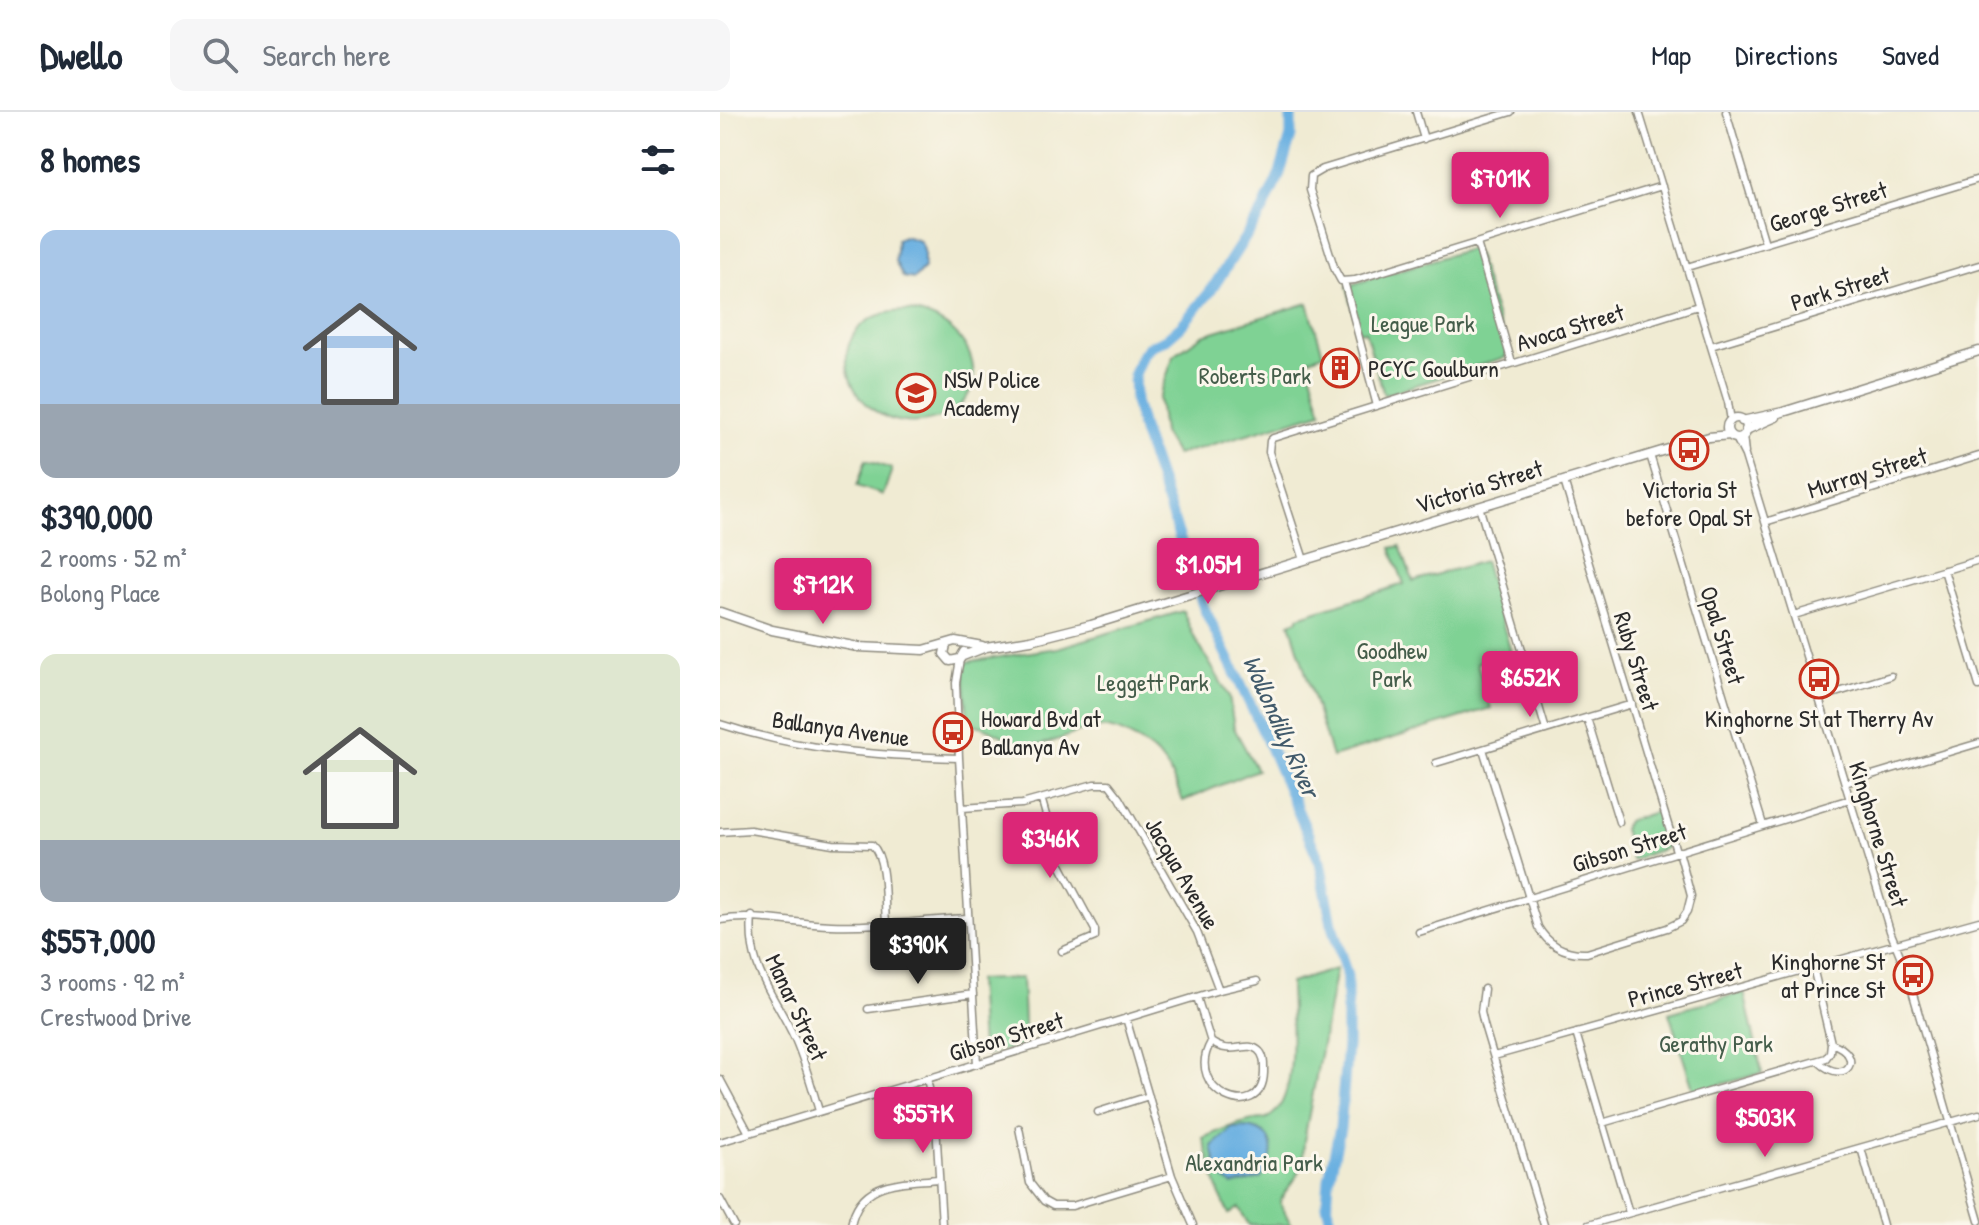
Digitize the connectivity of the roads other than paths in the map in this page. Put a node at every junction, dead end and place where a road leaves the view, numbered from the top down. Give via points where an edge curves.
1 (1416, 112) edge
2 (1511, 112) edge
3 (1639, 112) edge
4 (1726, 112) edge
5 (1424, 139) junction
6 (1979, 179) edge
7 (1662, 186) junction
8 (1477, 243) junction
9 (1765, 243) junction
10 (1979, 265) edge
11 (1687, 267) junction
12 (1342, 281) junction
13 (1698, 306) junction
14 (1711, 346) junction
15 (1979, 351) edge
16 (1512, 363) junction
17 (1377, 406) junction
18 (1737, 428) junction
19 (1650, 455) junction
20 (1979, 456) edge
21 (1564, 481) junction
22 (1479, 506) junction
23 (1765, 522) junction
24 (1304, 560) junction
25 (1979, 560) edge
26 (1944, 570) junction
27 (720, 612) edge
28 (1794, 615) junction
29 (961, 644) junction
30 (946, 645) junction
31 (986, 647) junction
32 (924, 650) junction
33 (946, 658) junction
34 (961, 658) junction
35 (1891, 676) dead end
36 (956, 683) junction
37 (1979, 686) edge
38 (1819, 698) junction
39 (1632, 704) junction
40 (1587, 718) junction
41 (720, 724) edge
42 (1546, 730) junction
43 (1979, 743) edge
44 (1483, 749) junction
45 (959, 758) junction
46 (1436, 763) dead end
47 (1845, 783) junction
48 (1850, 799) junction
49 (1042, 801) junction
50 (962, 808) junction
51 (1619, 822) dead end
52 (1763, 825) junction
53 (720, 832) edge
54 (1678, 851) junction
55 (1528, 897) junction
56 (752, 916) junction
57 (968, 918) junction
58 (720, 920) edge
59 (1979, 921) edge
60 (886, 922) junction
61 (1419, 932) dead end
62 (1895, 944) junction
63 (1062, 951) dead end
64 (1813, 967) junction
65 (1257, 981) dead end
66 (1484, 989) dead end
67 (1219, 990) junction
68 (973, 994) junction
69 (1197, 997) junction
70 (868, 1009) dead end
71 (1126, 1018) junction
72 (1576, 1033) junction
73 (1211, 1042) junction
74 (1831, 1043) junction
75 (1494, 1056) junction
76 (1819, 1062) junction
77 (977, 1064) junction
78 (927, 1078) junction
79 (720, 1079) edge
80 (1149, 1096) junction
81 (819, 1111) junction
82 (1098, 1112) dead end
83 (1979, 1114) edge
84 (1950, 1122) junction
85 (1602, 1123) junction
86 (1019, 1128) dead end
87 (749, 1133) junction
88 (720, 1142) edge
89 (1861, 1148) junction
90 (1172, 1176) junction
91 (938, 1179) junction
92 (720, 1199) edge
93 (1629, 1213) junction
94 (1979, 1221) edge
95 (734, 1225) edge
96 (851, 1225) edge
97 (942, 1225) edge
98 (1193, 1225) edge
99 (1544, 1225) edge
100 (1588, 1225) edge
101 (1883, 1225) edge

1 - 5 street
2 - 5 street
3 - 7 street, Kinghorne Street
4 - 9 street
5 - 12 street via 1311,176 1310,190
6 - 9 street, George Street
7 - 8 street
7 - 11 street, Kinghorne Street
8 - 12 street
8 - 16 street
9 - 11 street, George Street
10 - 14 street, Park Street
11 - 13 street, Kinghorne Street
12 - 17 street
13 - 14 street, Kinghorne Street
13 - 16 street, Avoca Street
14 - 18 street, Kinghorne Street
15 - 18 main road, Victoria Street
16 - 17 street, Avoca Street
17 - 24 street, Avoca Street via 1270,441
18 - 19 main road, Victoria Street
18 - 23 street, Kinghorne Street
19 - 21 main road, Victoria Street
19 - 52 street, Opal Street
20 - 23 street, Murray Street
21 - 22 main road, Victoria Street
21 - 39 street, Ruby Street
22 - 24 main road, Victoria Street
22 - 42 street
23 - 28 street, Kinghorne Street
24 - 31 main road, Victoria Street via 1076,629
25 - 26 street
26 - 28 street
26 - 37 street
27 - 32 main road via 829,643
28 - 38 street, Kinghorne Street
29 - 30 main road
29 - 31 main road
29 - 34 main road
30 - 32 main road
30 - 33 main road
31 - 34 main road
32 - 33 main road
33 - 34 main road
33 - 36 street
34 - 36 street
35 - 38 street
36 - 45 street
38 - 47 street, Kinghorne Street
39 - 40 street
39 - 54 street, Ruby Street
40 - 42 street
40 - 51 street
41 - 45 street, Ballanya Avenue via 838,751
42 - 44 street
43 - 47 street
44 - 46 street
44 - 55 street
45 - 50 street
47 - 48 street, Kinghorne Street
48 - 52 street, Gibson Street
48 - 62 street, Kinghorne Street
49 - 50 street, Jacqua Avenue
49 - 63 street via 1060,865 1095,930 1089,941
49 - 67 street, Jacqua Avenue via 1102,782 1115,790 1197,932
50 - 57 street
52 - 54 street, Gibson Street
53 - 60 street via 768,832 872,845 880,855
54 - 55 street, Gibson Street
54 - 55 street, Ruby Street via 1690,901 1681,921 1662,930 1587,953 1569,952 1541,932
55 - 61 street, Gibson Street
56 - 58 street
56 - 60 street via 816,925
56 - 81 street, Manar Street via 754,961 794,1037
57 - 60 street
57 - 68 street
59 - 62 street, Prince Street
62 - 64 street, Prince Street
62 - 84 street, Kinghorne Street
64 - 72 street, Prince Street
64 - 74 street
65 - 67 street, Gibson Street
66 - 75 street via 1481,1012
67 - 69 street, Gibson Street
68 - 70 street
68 - 77 street
69 - 71 street, Gibson Street
69 - 73 street
71 - 77 street, Gibson Street
71 - 80 street
72 - 75 street, Prince Street
72 - 85 street
73 - 73 street via 1204,1065 1214,1088 1233,1099 1256,1094 1264,1079 1260,1051 1251,1046 1224,1050
74 - 76 street via 1829,1055
74 - 76 street via 1847,1051 1848,1068 1836,1073
75 - 99 street
76 - 85 street
77 - 78 street, Gibson Street
78 - 81 street, Gibson Street
78 - 91 street
79 - 87 street
80 - 82 street
80 - 90 street
81 - 87 street, Gibson Street
83 - 84 street
84 - 89 street
84 - 94 street, Kinghorne Street
85 - 93 street
86 - 90 street via 1030,1183 1053,1206 1072,1206
87 - 88 street, Gibson Street
89 - 93 street
89 - 101 street
90 - 98 street
91 - 96 street via 877,1188 857,1206
91 - 97 street
92 - 95 street
93 - 100 street

